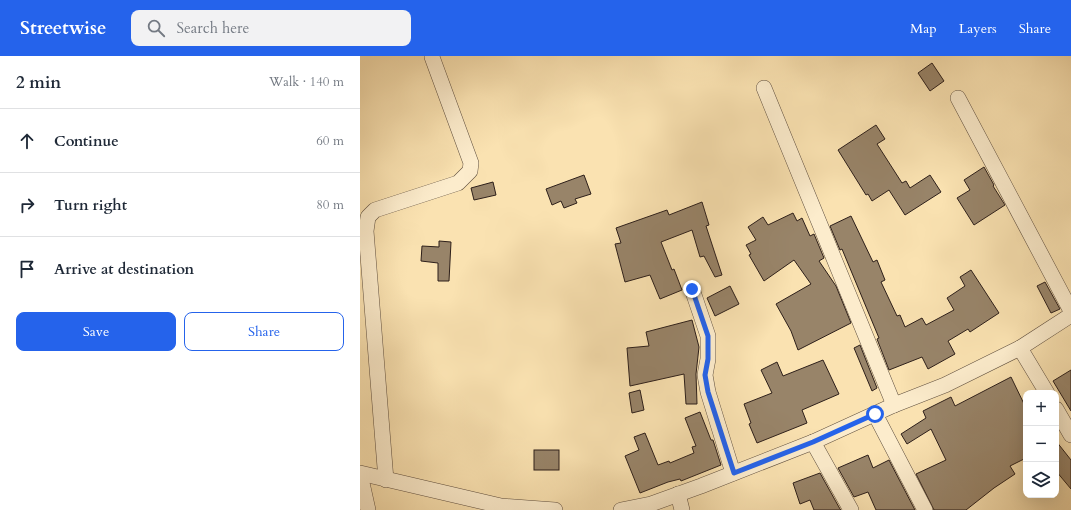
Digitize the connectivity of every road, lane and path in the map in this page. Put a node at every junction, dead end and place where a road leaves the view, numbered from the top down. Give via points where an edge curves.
1 (432, 57) edge
2 (764, 88) dead end
3 (958, 98) dead end
4 (692, 289) dead end
5 (1071, 312) edge
6 (1071, 316) edge
7 (1020, 348) junction
8 (1045, 390) edge
9 (894, 405) junction
10 (875, 414) junction
11 (1059, 414) edge
12 (1071, 435) edge
13 (813, 442) junction
14 (734, 473) junction
15 (360, 474) edge
16 (386, 480) junction
17 (678, 494) junction
18 (368, 510) edge
19 (555, 510) edge
20 (621, 510) edge
21 (682, 510) edge
22 (851, 510) edge
23 (925, 510) edge

1 - 16 street via 471,163 470,171 458,183 375,210 368,216 366,231
2 - 9 street
3 - 5 street
4 - 14 street via 708,336 705,375 708,392
6 - 7 street
7 - 8 street
7 - 9 street via 945,386
9 - 10 street
10 - 13 street
10 - 23 street
11 - 12 street
13 - 14 street
13 - 22 street
14 - 17 street
15 - 16 street
15 - 18 street
16 - 19 street via 501,506
17 - 20 street via 651,504
17 - 21 street

